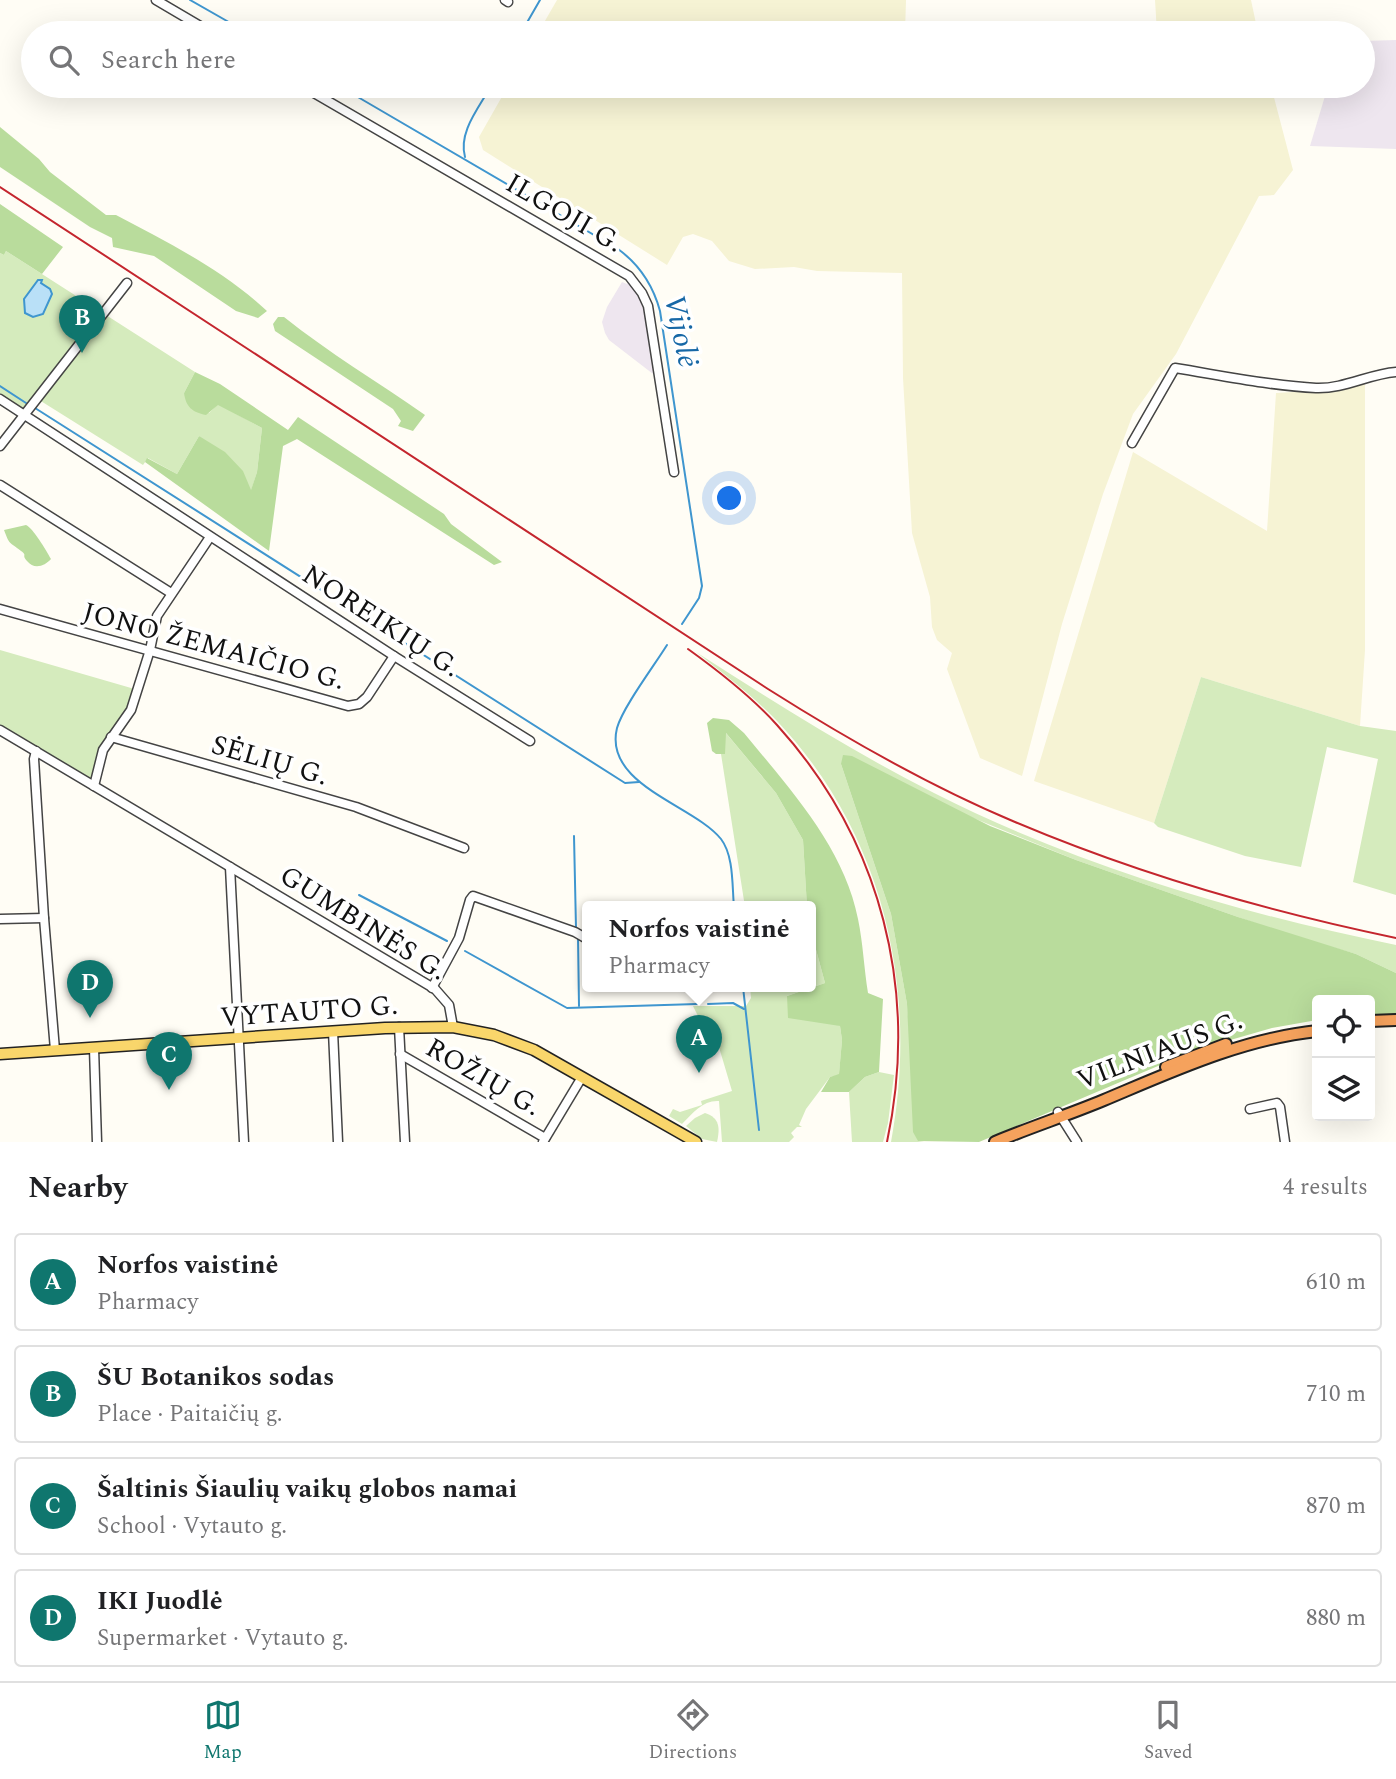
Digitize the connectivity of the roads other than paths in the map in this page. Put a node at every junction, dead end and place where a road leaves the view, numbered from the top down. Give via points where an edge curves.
1 (156, 0) edge
2 (192, 21) edge
3 (323, 98) edge
4 (127, 283) dead end
5 (1396, 372) edge
6 (0, 400) edge
7 (25, 415) junction
8 (1132, 443) dead end
9 (0, 446) edge
10 (674, 472) dead end
11 (0, 485) edge
12 (210, 537) junction
13 (171, 593) junction
14 (0, 610) edge
15 (150, 650) junction
16 (394, 656) junction
17 (0, 730) edge
18 (111, 737) junction
19 (530, 741) dead end
20 (36, 751) junction
21 (94, 786) junction
22 (464, 848) dead end
23 (230, 867) junction
24 (44, 918) junction
25 (0, 919) edge
26 (582, 936) edge
27 (432, 988) junction
28 (1396, 1020) edge
29 (1375, 1021) edge
30 (1312, 1026) edge
31 (399, 1027) junction
32 (453, 1027) junction
33 (1375, 1027) edge
34 (1396, 1027) edge
35 (333, 1031) junction
36 (1312, 1032) edge
37 (238, 1038) junction
38 (94, 1048) junction
39 (55, 1050) junction
40 (0, 1054) edge
41 (400, 1054) junction
42 (582, 1077) junction
43 (1250, 1109) dead end
44 (1060, 1115) junction
45 (544, 1140) edge
46 (97, 1142) edge
47 (244, 1142) edge
48 (338, 1142) edge
49 (405, 1142) edge
50 (696, 1142) edge
51 (995, 1142) edge
52 (1077, 1142) edge
53 (1285, 1142) edge

1 - 2 street
3 - 10 street, ILGOJI G. via 629,276 650,314
4 - 7 street
5 - 8 street via 1317,388 1175,368
6 - 7 street, NOREIKIŲ G.
7 - 9 street
7 - 12 street, NOREIKIŲ G.
11 - 13 street
12 - 13 street
12 - 16 street, NOREIKIŲ G.
13 - 15 street via 157,616
14 - 15 street, JONO ŽEMAIČIO G.
15 - 16 street, JONO ŽEMAIČIO G. via 348,706 367,697
15 - 18 street via 131,710
16 - 19 street, NOREIKIŲ G.
17 - 20 street, GUMBINĖS G.
18 - 21 street
18 - 22 street, SĖLIŲ G. via 356,807
20 - 21 street, GUMBINĖS G.
20 - 24 street
21 - 23 street, GUMBINĖS G.
23 - 27 street, GUMBINĖS G.
23 - 37 street
24 - 25 street
24 - 39 street
26 - 27 street via 473,896 459,938
27 - 32 street, GUMBINĖS G. via 449,1005
28 - 29 highway
30 - 44 highway, VILNIAUS G. via 1201,1052
31 - 32 main road, VYTAUTO G.
31 - 35 main road, VYTAUTO G.
31 - 41 street
32 - 42 main road via 515,1041
33 - 34 highway
35 - 37 main road, VYTAUTO G.
35 - 48 street
36 - 44 highway, VILNIAUS G. via 1222,1053
37 - 38 main road, VYTAUTO G.
37 - 47 street
38 - 39 main road, VYTAUTO G.
38 - 46 street
39 - 40 main road, VYTAUTO G.
41 - 45 street, ROŽIŲ G.
41 - 49 street
42 - 45 street
42 - 50 main road
43 - 53 street via 1277,1103
44 - 51 highway, VILNIAUS G.
44 - 52 street, VILNIAUS G.

